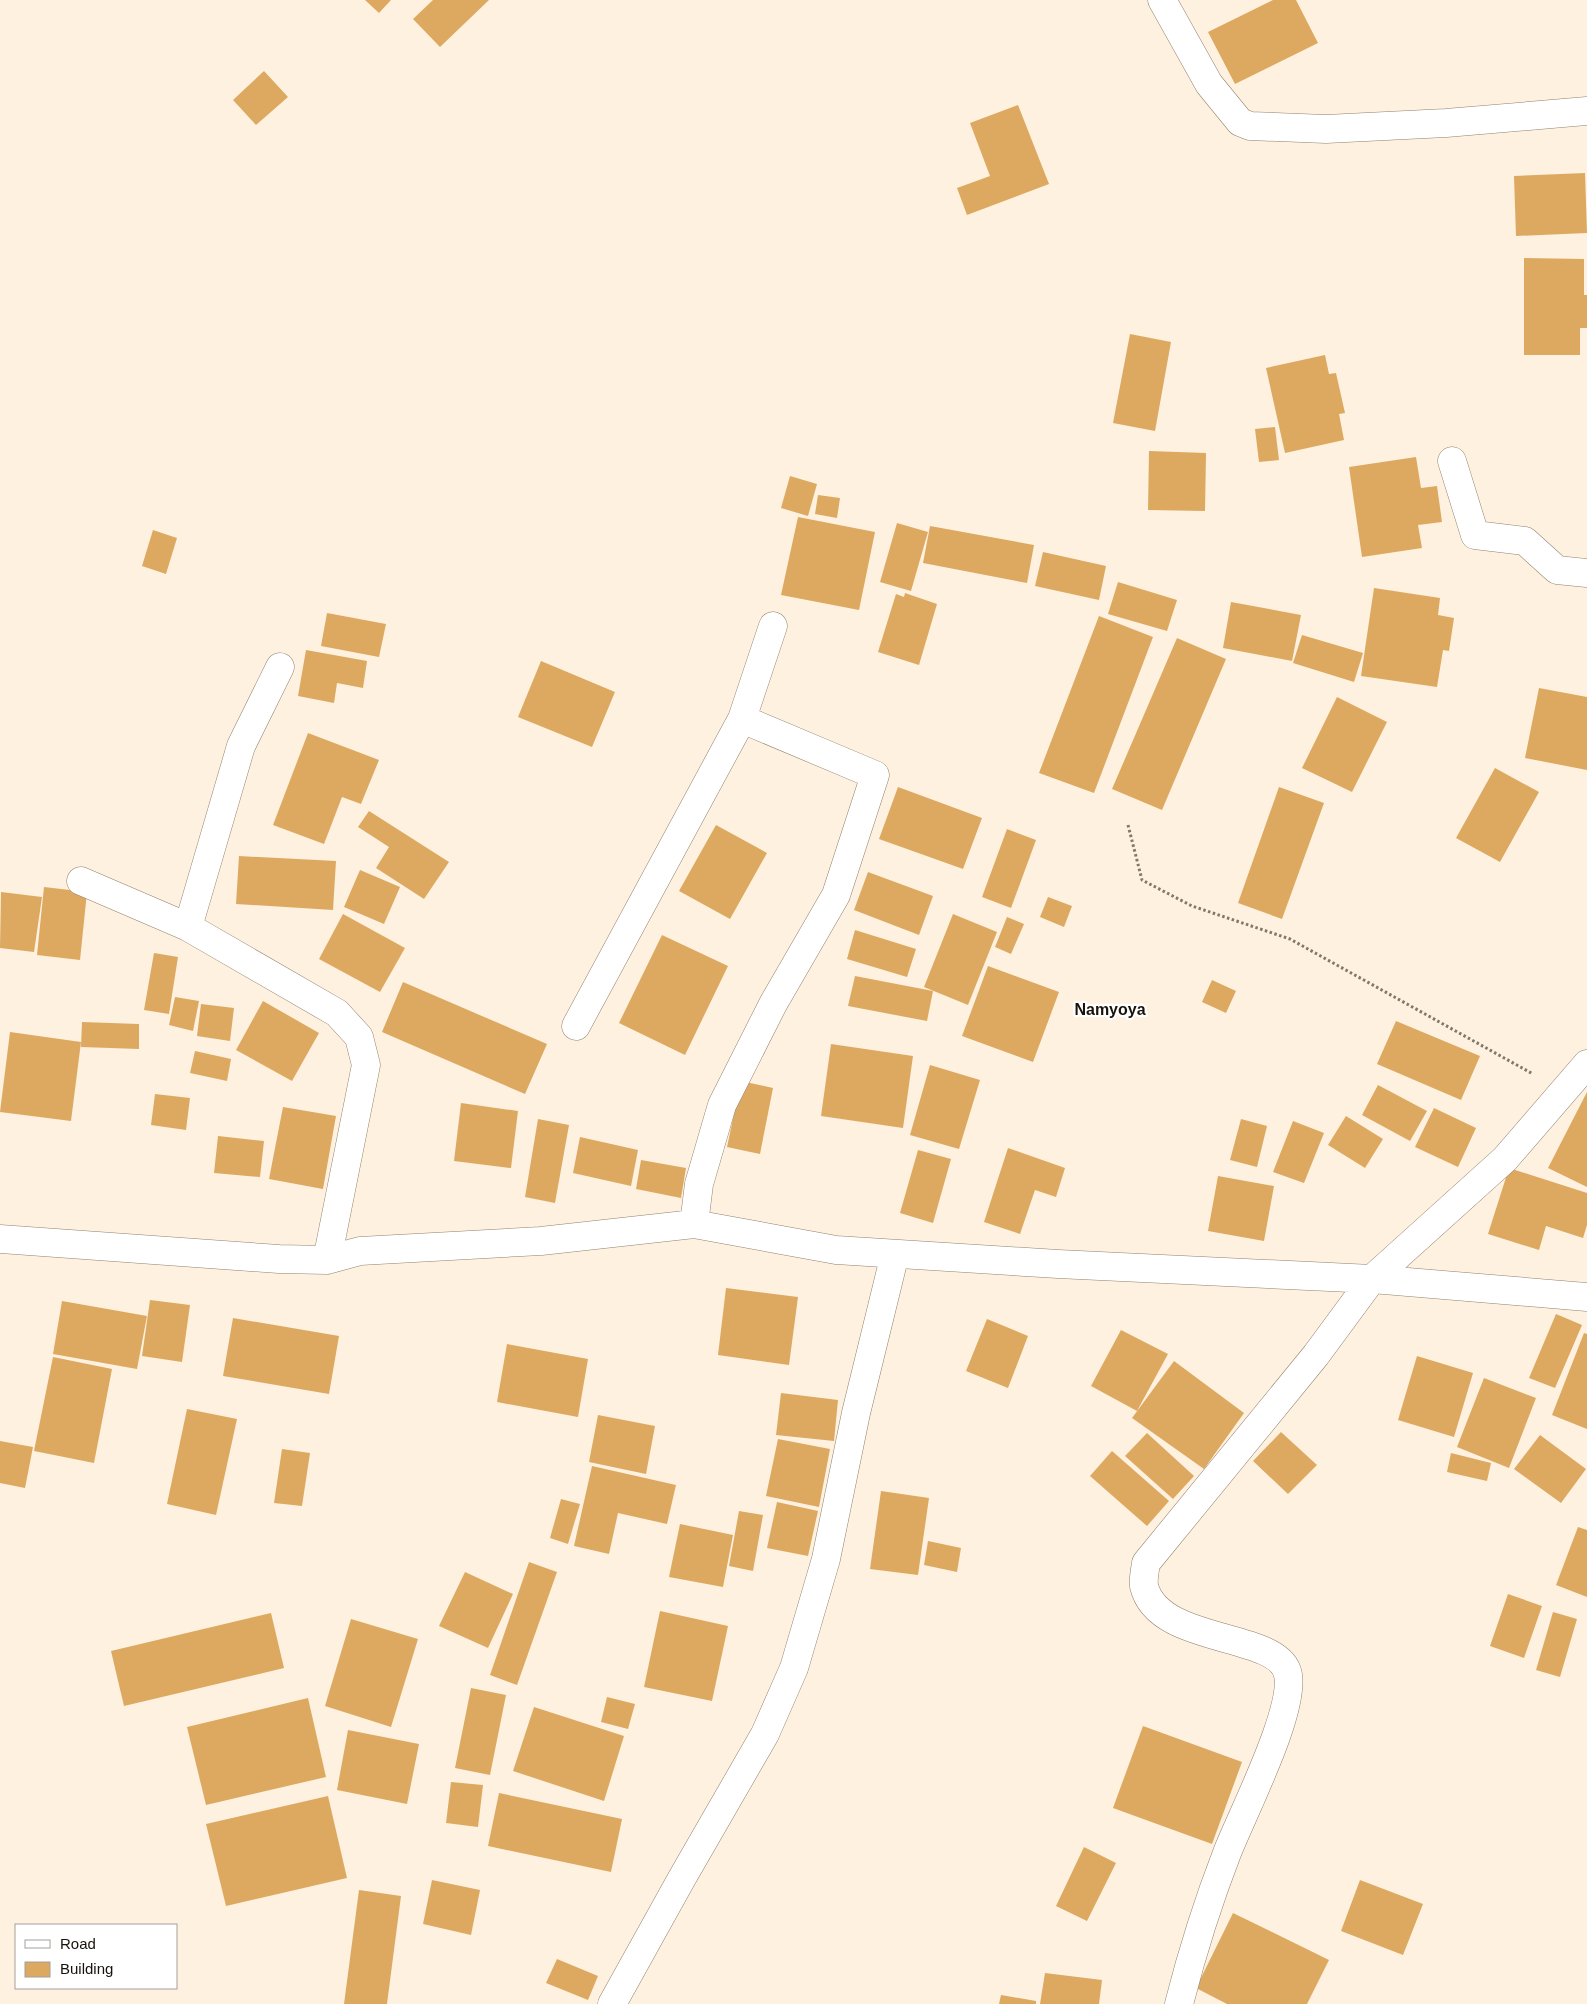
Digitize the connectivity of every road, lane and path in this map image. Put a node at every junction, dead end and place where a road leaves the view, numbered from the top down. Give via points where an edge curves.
1 (1162, 0) edge
2 (1587, 111) edge
3 (1452, 461) dead end
4 (1587, 573) edge
5 (773, 626) dead end
6 (280, 667) dead end
7 (742, 719) junction
8 (1128, 825) dead end
9 (81, 881) dead end
10 (188, 927) junction
11 (576, 1026) dead end
12 (1587, 1064) edge
13 (1564, 1091) junction
14 (694, 1224) junction
15 (0, 1239) edge
16 (895, 1254) junction
17 (327, 1260) junction
18 (1372, 1279) junction
19 (1587, 1297) edge
20 (612, 2004) edge
21 (1179, 2004) edge

1 - 2 street via 1209,84 1240,122 1250,126 1326,129 1437,124
3 - 4 street via 1475,535 1525,541 1557,570
5 - 7 street
6 - 10 street via 241,746
7 - 11 street
7 - 14 street via 875,774 836,895 722,1105 698,1184
8 - 13 path via 1142,880 1192,906 1290,940
9 - 10 street
10 - 17 street via 337,1013 359,1037 366,1065
12 - 13 street
13 - 18 street via 1505,1159
14 - 16 street via 836,1250
14 - 17 street via 542,1241 360,1252
15 - 17 street
16 - 18 street
16 - 20 street via 856,1414 826,1559 794,1668 765,1734
18 - 19 street
18 - 21 street via 1316,1355 1146,1563 1144,1584 1150,1601 1166,1616 1281,1661 1290,1689 1282,1723 1227,1853 1195,1942

